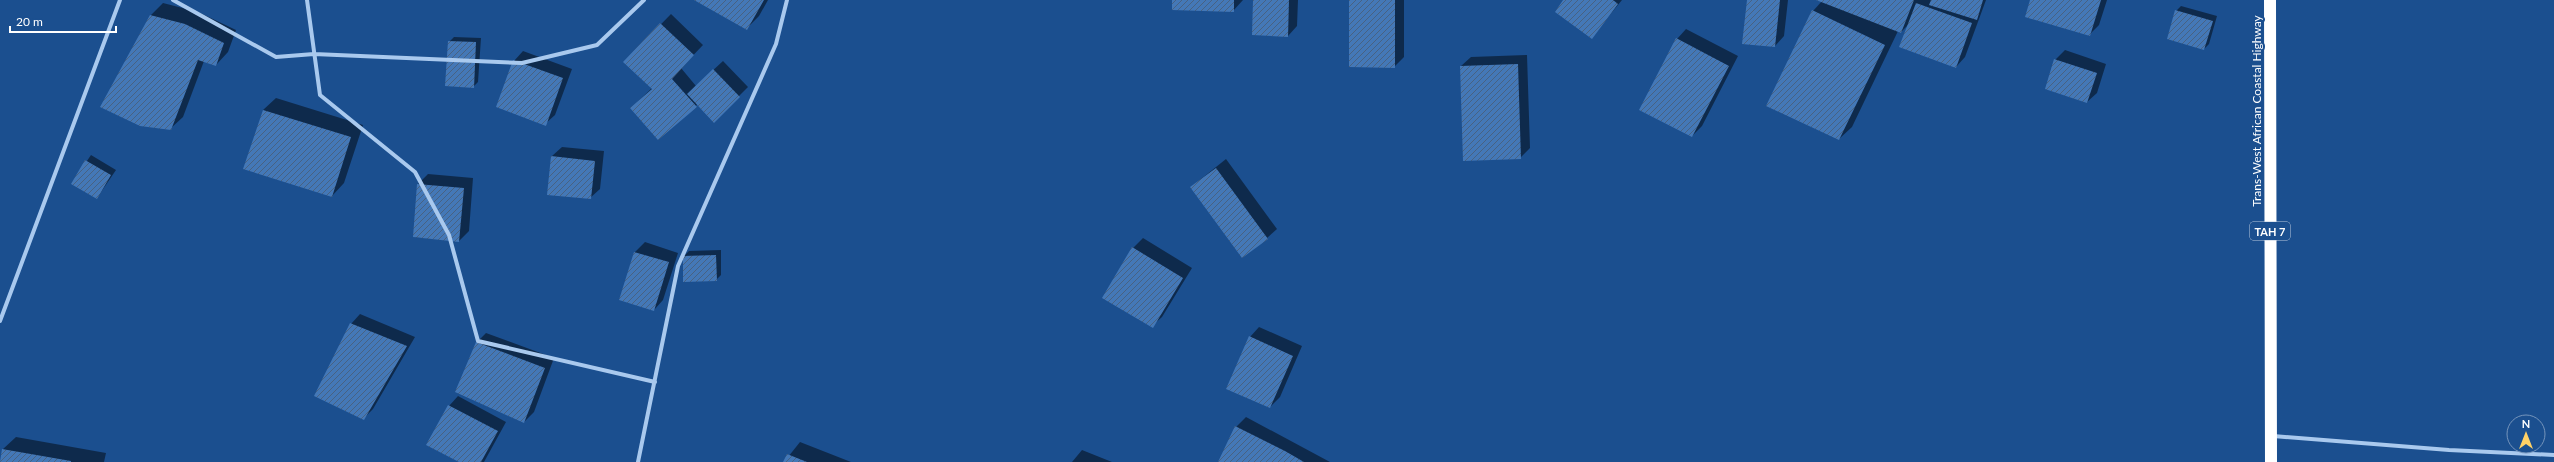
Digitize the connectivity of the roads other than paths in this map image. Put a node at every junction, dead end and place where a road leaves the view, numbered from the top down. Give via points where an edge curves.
1 (120, 0) edge
2 (173, 0) edge
3 (307, 0) edge
4 (644, 0) edge
5 (787, 0) edge
6 (2270, 0) edge
7 (314, 54) junction
8 (0, 321) edge
9 (655, 382) junction
10 (2271, 436) junction
11 (2554, 455) edge
12 (638, 462) edge
13 (2271, 462) edge

1 - 8 street
2 - 7 street via 276,57
3 - 7 street
4 - 7 street via 597,45 522,64
5 - 9 street via 776,44 678,266
6 - 10 highway, Trans-West African Coastal Highway / TAH 7
7 - 9 street via 320,94 415,172 449,235 478,341
9 - 12 street
10 - 11 street via 2449,450
10 - 13 highway, Trans-West African Coastal Highway / TAH 7

